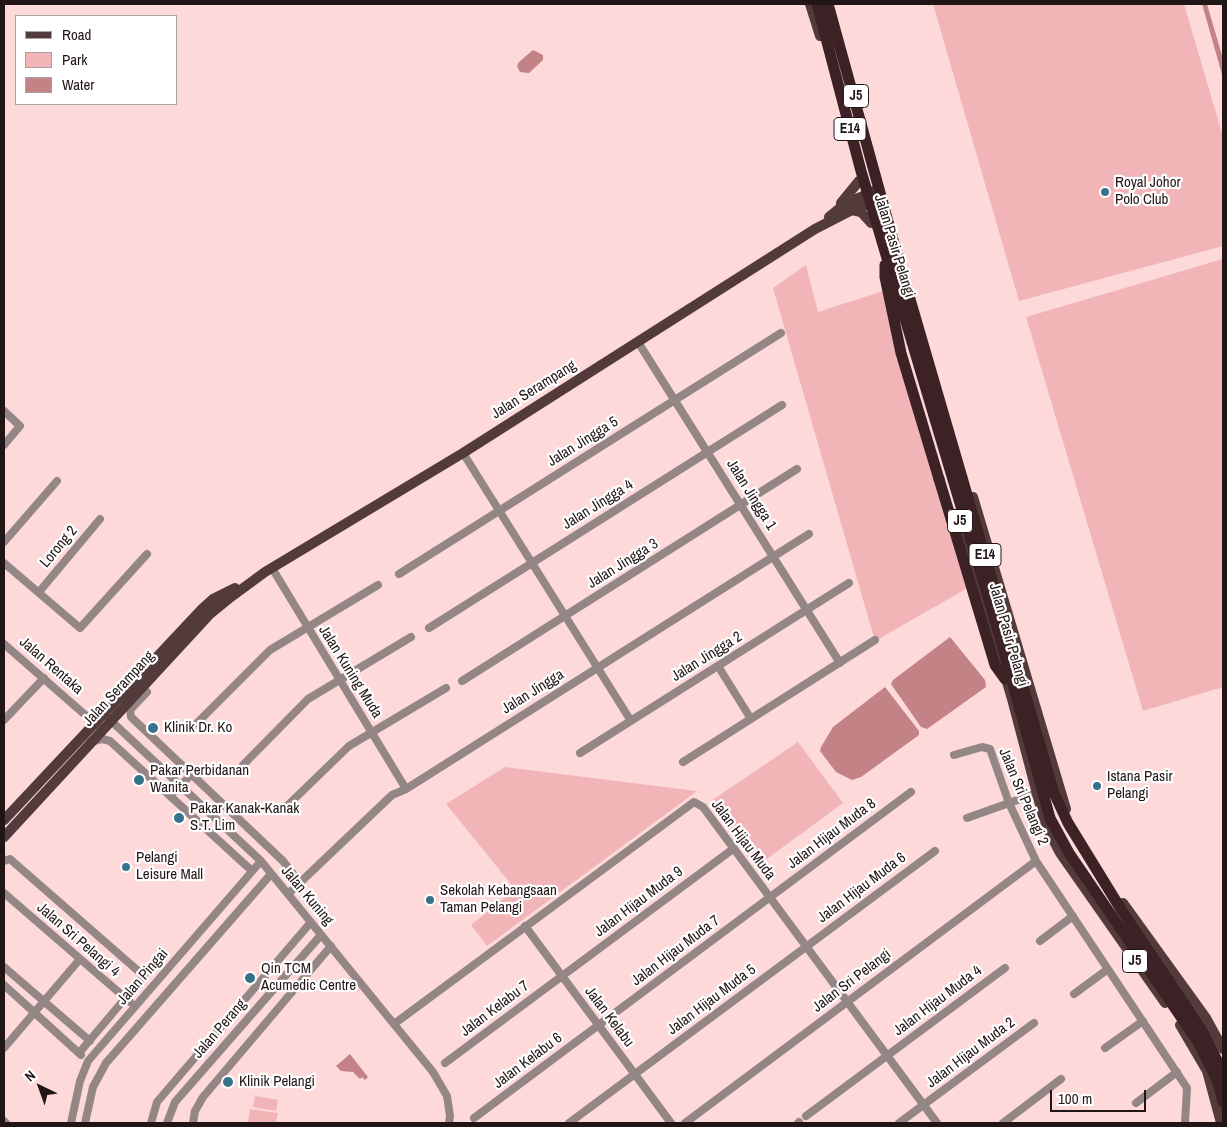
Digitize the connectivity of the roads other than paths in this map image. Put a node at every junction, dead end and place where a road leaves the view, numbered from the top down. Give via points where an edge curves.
1 (810, 4) edge
2 (818, 4) edge
3 (828, 4) edge
4 (832, 4) edge
5 (859, 181) junction
6 (881, 194) junction
7 (864, 199) junction
8 (852, 210) junction
9 (833, 214) junction
10 (871, 223) junction
11 (815, 229) junction
12 (885, 254) junction
13 (781, 333) dead end
14 (638, 342) junction
15 (674, 400) junction
16 (782, 405) dead end
17 (4, 411) edge
18 (4, 445) edge
19 (707, 452) junction
20 (463, 453) junction
21 (797, 469) dead end
22 (56, 481) dead end
23 (741, 505) junction
24 (499, 511) junction
25 (100, 519) dead end
26 (809, 534) dead end
27 (4, 542) edge
28 (147, 554) dead end
29 (773, 557) junction
30 (4, 563) edge
31 (532, 563) junction
32 (269, 570) junction
33 (399, 574) dead end
34 (849, 583) dead end
35 (378, 585) dead end
36 (38, 592) junction
37 (807, 610) junction
38 (566, 616) junction
39 (307, 628) junction
40 (429, 628) dead end
41 (411, 637) dead end
42 (875, 640) dead end
43 (4, 644) edge
44 (840, 663) junction
45 (718, 666) junction
46 (598, 668) junction
47 (44, 678) junction
48 (1005, 679) junction
49 (339, 681) junction
50 (462, 681) dead end
51 (446, 688) dead end
52 (147, 692) dead end
53 (103, 713) junction
54 (751, 719) junction
55 (4, 720) edge
56 (111, 720) junction
57 (632, 721) junction
58 (197, 723) dead end
59 (98, 726) junction
60 (371, 733) junction
61 (90, 742) junction
62 (580, 753) dead end
63 (954, 755) dead end
64 (683, 762) dead end
65 (243, 765) dead end
66 (191, 775) junction
67 (181, 785) junction
68 (1058, 786) junction
69 (406, 789) junction
70 (911, 792) dead end
71 (1036, 793) junction
72 (170, 796) junction
73 (1010, 803) junction
74 (288, 806) dead end
75 (967, 818) dead end
76 (4, 820) edge
77 (245, 825) junction
78 (235, 835) junction
79 (4, 837) edge
80 (733, 849) junction
81 (935, 851) dead end
82 (1036, 860) junction
83 (4, 861) edge
84 (260, 861) junction
85 (252, 872) junction
86 (271, 874) junction
87 (300, 883) junction
88 (4, 893) edge
89 (288, 894) junction
90 (770, 898) junction
91 (1073, 916) junction
92 (311, 922) junction
93 (525, 926) junction
94 (321, 935) junction
95 (1040, 941) dead end
96 (190, 943) junction
97 (331, 946) junction
98 (806, 947) junction
99 (202, 953) junction
100 (80, 959) junction
101 (4, 967) edge
102 (1005, 968) dead end
103 (1108, 969) junction
104 (562, 976) junction
105 (4, 985) edge
106 (249, 994) junction
107 (1074, 994) dead end
108 (126, 999) junction
109 (44, 1001) junction
110 (847, 1002) junction
111 (260, 1004) junction
112 (133, 1009) junction
113 (34, 1012) junction
114 (250, 1016) junction
115 (1143, 1021) junction
116 (142, 1022) junction
117 (1034, 1023) dead end
118 (394, 1024) junction
119 (598, 1026) junction
120 (262, 1027) junction
121 (90, 1041) junction
122 (4, 1048) edge
123 (1105, 1048) dead end
124 (1223, 1049) edge
125 (79, 1053) junction
126 (887, 1056) junction
127 (88, 1061) junction
128 (445, 1063) dead end
129 (1223, 1066) edge
130 (1206, 1071) junction
131 (1177, 1072) junction
132 (1223, 1072) edge
133 (635, 1075) junction
134 (1062, 1079) dead end
135 (1218, 1090) edge
136 (1223, 1102) edge
137 (1136, 1103) dead end
138 (924, 1105) junction
139 (806, 1116) dead end
140 (474, 1118) dead end
141 (70, 1123) edge
142 (86, 1123) edge
143 (151, 1123) edge
144 (167, 1123) edge
145 (192, 1123) edge
146 (449, 1123) edge
147 (569, 1123) edge
148 (671, 1123) edge
149 (685, 1123) edge
150 (899, 1123) edge
151 (937, 1123) edge
152 (1002, 1123) edge
153 (1185, 1123) edge
154 (1221, 1123) edge

1 - 5 main road, Jalan Pasir Pelangi / J5
2 - 12 highway, E14, bridge
3 - 132 highway, E14, bridge via 898,258 1054,793 1068,823 1201,1029
4 - 6 main road, Jalan Pasir Pelangi / J5
5 - 7 main road, Jalan Pasir Pelangi / J5
5 - 9 main road
6 - 7 main road, Jalan Serampang
6 - 68 main road, Jalan Pasir Pelangi / J5 via 905,264
7 - 8 main road, Jalan Serampang
7 - 9 main road, Jalan Serampang
7 - 10 main road, Jalan Pasir Pelangi / J5
8 - 10 main road via 861,212
8 - 11 main road, Jalan Serampang
9 - 11 main road, Jalan Serampang
10 - 48 main road, Jalan Pasir Pelangi / J5
11 - 14 main road, Jalan Serampang
12 - 48 highway, bridge via 884,278 901,353 995,665
12 - 136 highway, E14, bridge via 1050,818 1069,853 1198,1042 1218,1082
13 - 15 street, Jalan Jingga 5
14 - 15 street, Jalan Jingga 1
14 - 20 main road, Jalan Serampang
15 - 19 street, Jalan Jingga 1
15 - 24 street, Jalan Jingga 5
16 - 19 street, Jalan Jingga 4
17 - 18 street via 20,426
19 - 23 street, Jalan Jingga 1
19 - 31 street, Jalan Jingga 4
20 - 24 street
20 - 32 main road, Jalan Serampang
21 - 23 street, Jalan Jingga 3
22 - 27 street
23 - 29 street, Jalan Jingga 1
23 - 38 street, Jalan Jingga 3
24 - 31 street
24 - 33 street, Jalan Jingga 5
25 - 36 street, Lorong 2
26 - 29 street, Jalan Jingga
28 - 36 street via 80,628
29 - 37 street, Jalan Jingga 1
29 - 46 street, Jalan Jingga
30 - 36 street
31 - 38 street
31 - 40 street, Jalan Jingga 4
32 - 39 street, Jalan Kuning Muda
32 - 53 main road, Jalan Serampang via 213,599
32 - 56 main road, Jalan Serampang via 209,615
34 - 37 street, Jalan Jingga 2
35 - 39 street
37 - 44 street, Jalan Jingga 1
37 - 45 street, Jalan Jingga 2
38 - 46 street
38 - 50 street, Jalan Jingga 3
39 - 49 street, Jalan Kuning Muda
39 - 58 street via 260,658
41 - 49 street
42 - 44 street
43 - 47 street, Jalan Rentaka
44 - 54 street
45 - 54 street
45 - 57 street, Jalan Jingga 2
46 - 57 street
46 - 69 street, Jalan Jingga
47 - 55 street
47 - 59 street, Jalan Rentaka
48 - 71 main road, Jalan Pasir Pelangi / J5
49 - 60 street, Jalan Kuning Muda
49 - 65 street via 301,705
51 - 60 street
52 - 66 street via 130,710 131,717
53 - 56 street, Jalan Kuning
53 - 59 main road, Jalan Serampang
54 - 64 street
56 - 59 main road, Jalan Serampang
56 - 67 street, Jalan Kuning
57 - 62 street, Jalan Jingga 2
59 - 61 main road, Jalan Serampang
59 - 76 main road, Jalan Serampang
60 - 69 street, Jalan Kuning Muda
60 - 74 street via 337,756
61 - 72 street via 110,741
61 - 79 main road, Jalan Serampang
63 - 73 street, Jalan Sri Pelangi 2 via 982,747 990,749
66 - 67 street
66 - 77 street
67 - 72 street
67 - 78 street, Jalan Kuning
68 - 71 street
68 - 124 main road, Jalan Pasir Pelangi / J5 via 1077,832 1206,1018
69 - 87 street, Jalan Jingga via 385,801
70 - 90 street, Jalan Hijau Muda 8
71 - 73 street
71 - 130 main road, Jalan Pasir Pelangi / J5 via 1045,824 1060,853 1176,1018
72 - 85 street
73 - 75 street
73 - 82 street, Jalan Sri Pelangi 2
77 - 78 street
77 - 87 street via 283,861
78 - 84 street, Jalan Kuning
80 - 90 street, Jalan Hijau Muda
80 - 93 street, Jalan Hijau Muda via 703,807 691,803
80 - 104 street, Jalan Hijau Muda 9
81 - 98 street, Jalan Hijau Muda 6
82 - 91 street, Jalan Sri Pelangi 2
82 - 110 street, Jalan Sri Pelangi
83 - 108 street via 10,859 144,975
84 - 85 street, Jalan Pingai
84 - 86 street, Jalan Kuning
85 - 96 street, Jalan Pingai
86 - 89 street, Jalan Kuning
86 - 99 street
87 - 89 street, Jalan Jingga
88 - 100 street, Jalan Sri Pelangi 4
89 - 92 street, Jalan Kuning
90 - 98 street, Jalan Hijau Muda
90 - 119 street, Jalan Hijau Muda 7
91 - 95 street
91 - 103 street, Jalan Sri Pelangi 2
92 - 94 street, Jalan Kuning
92 - 106 street
93 - 104 street, Jalan Kelabu
93 - 118 street, Jalan Hijau Muda
94 - 97 street, Jalan Kuning
94 - 111 street, Jalan Perang
96 - 99 street
96 - 112 street, Jalan Pingai
97 - 118 street, Jalan Kuning
97 - 120 street, Jalan Perang
98 - 110 street, Jalan Hijau Muda
98 - 133 street, Jalan Hijau Muda 5
99 - 116 street
100 - 108 street, Jalan Sri Pelangi 4
100 - 109 street
101 - 109 street
102 - 126 street, Jalan Hijau Muda 4
103 - 107 street
103 - 115 street, Jalan Sri Pelangi 2
104 - 119 street, Jalan Kelabu
104 - 128 street, Jalan Kelabu 7
105 - 113 street
106 - 111 street
106 - 143 street via 157,1102
108 - 112 street, Jalan Sri Pelangi 4
108 - 121 street
109 - 113 street
109 - 121 street
110 - 126 street, Jalan Hijau Muda
110 - 149 street, Jalan Sri Pelangi
111 - 114 street, Jalan Perang
112 - 116 street, Jalan Sri Pelangi 4
112 - 127 street, Jalan Pingai
113 - 122 street
113 - 125 street
114 - 120 street
114 - 144 street, Jalan Perang via 175,1102
115 - 123 street
115 - 131 street, Jalan Sri Pelangi 2
116 - 142 street via 98,1076
117 - 138 street, Jalan Hijau Muda 2
118 - 146 street, Jalan Kuning via 442,1085 449,1104
119 - 133 street, Jalan Kelabu
119 - 140 street, Jalan Kelabu 6
120 - 145 street, Jalan Perang via 198,1104
121 - 125 street
125 - 127 street
126 - 138 street, Jalan Hijau Muda
126 - 139 street, Jalan Hijau Muda 4
127 - 141 street, Jalan Pingai
129 - 130 main road
130 - 135 main road, Jalan Pasir Pelangi / J5
131 - 137 street
131 - 153 street, Jalan Sri Pelangi 2 via 1186,1088
133 - 147 street, Jalan Hijau Muda 5
133 - 148 street, Jalan Kelabu
134 - 152 street
135 - 154 main road, Jalan Pasir Pelangi / J5
138 - 150 street, Jalan Hijau Muda 2
138 - 151 street, Jalan Hijau Muda

